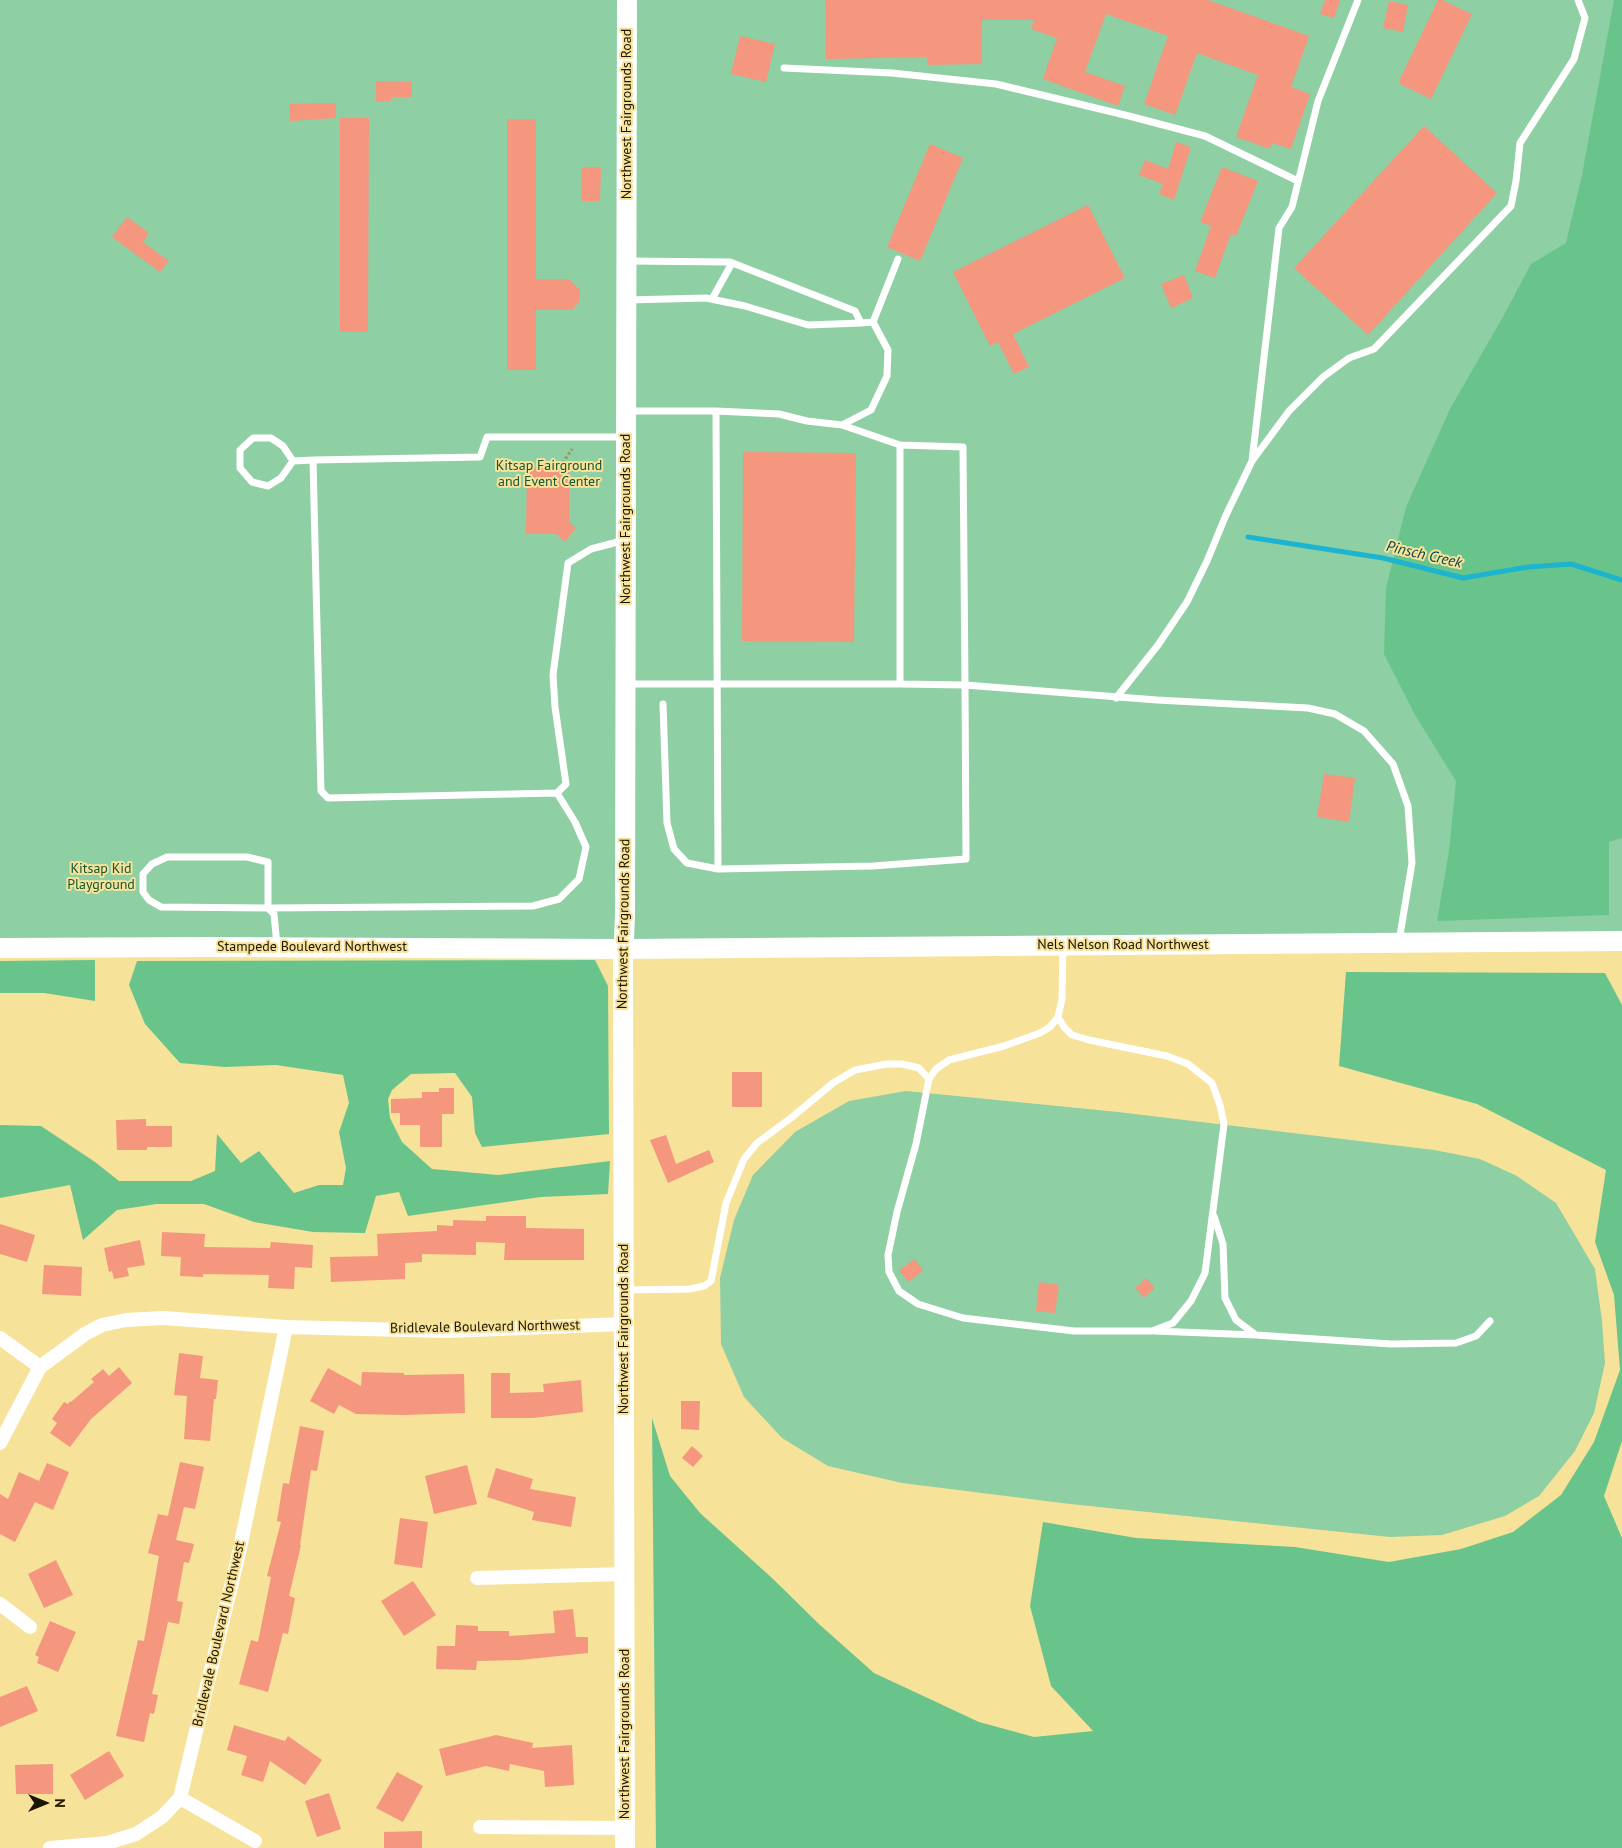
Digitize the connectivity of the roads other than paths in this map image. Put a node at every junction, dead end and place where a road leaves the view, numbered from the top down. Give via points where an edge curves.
1 (627, 0) edge
2 (1358, 0) edge
3 (1578, 0) edge
4 (784, 68) dead end
5 (1298, 181) junction
6 (898, 259) dead end
7 (627, 261) junction
8 (732, 263) junction
9 (627, 300) junction
10 (712, 300) junction
11 (873, 322) junction
12 (861, 323) junction
13 (626, 411) junction
14 (716, 411) junction
15 (842, 425) junction
16 (626, 437) junction
17 (900, 445) junction
18 (313, 460) junction
19 (293, 461) junction
20 (1252, 462) junction
21 (626, 540) junction
22 (625, 684) junction
23 (717, 684) junction
24 (900, 684) junction
25 (965, 686) junction
26 (1116, 698) junction
27 (663, 704) dead end
28 (557, 794) junction
29 (718, 869) junction
30 (268, 908) junction
31 (1622, 941) edge
32 (1399, 943) junction
33 (1064, 946) junction
34 (277, 947) junction
35 (0, 948) edge
36 (624, 949) junction
37 (1058, 1017) junction
38 (929, 1079) junction
39 (1213, 1213) junction
40 (624, 1290) junction
41 (1490, 1320) dead end
42 (624, 1324) junction
43 (286, 1327) junction
44 (1152, 1331) junction
45 (1256, 1335) junction
46 (0, 1338) edge
47 (40, 1367) junction
48 (0, 1443) edge
49 (625, 1574) junction
50 (477, 1578) dead end
51 (0, 1604) edge
52 (30, 1627) dead end
53 (180, 1798) junction
54 (480, 1827) dead end
55 (625, 1828) junction
56 (255, 1841) dead end
57 (50, 1848) edge
58 (625, 1848) edge

1 - 7 main road, Northwest Fairgrounds Road
2 - 5 lane via 1318,101
3 - 20 lane via 1585,18 1574,59 1520,143 1511,206 1374,349 1349,358 1323,377 1289,412
4 - 5 lane via 892,73 996,84 1205,136
5 - 20 lane via 1292,207 1278,228
6 - 11 lane
7 - 8 lane
7 - 9 main road, Northwest Fairgrounds Road
8 - 10 lane
8 - 12 lane via 854,311
9 - 10 lane
9 - 13 main road, Northwest Fairgrounds Road
10 - 12 lane via 745,306 808,325
11 - 12 lane
11 - 15 lane via 888,350 887,376 871,410
13 - 14 lane
13 - 16 main road, Northwest Fairgrounds Road
14 - 15 lane via 780,414
14 - 23 lane
15 - 17 lane
16 - 18 lane via 487,437 480,457
16 - 21 main road, Northwest Fairgrounds Road
17 - 24 lane
17 - 25 lane via 963,447
18 - 19 lane
18 - 28 lane via 321,791 328,798
19 - 19 lane via 283,446 271,438 253,438 240,450 240,468 252,482 268,486 281,478
20 - 26 lane via 1187,602
21 - 22 main road, Northwest Fairgrounds Road
21 - 28 lane via 592,549 568,563 553,674 566,784
22 - 23 lane
22 - 36 main road, Northwest Fairgrounds Road
23 - 24 lane
23 - 29 lane
24 - 25 lane
25 - 26 lane
25 - 29 lane via 966,859 874,866
26 - 32 lane via 1308,708 1335,714 1364,731 1393,764 1408,806 1412,862
27 - 29 lane via 667,822 674,849 687,863
28 - 30 lane via 586,847 579,879 559,899 533,906
30 - 30 lane via 161,907 143,892 143,874 152,864 167,857 247,857 268,862
30 - 34 lane via 274,914
31 - 32 main road, Nels Nelson Road Northwest
32 - 33 main road, Nels Nelson Road Northwest
33 - 36 main road, Nels Nelson Road Northwest
33 - 37 lane
34 - 35 main road, Stampede Boulevard Northwest
34 - 36 main road, Stampede Boulevard Northwest
36 - 40 main road, Northwest Fairgrounds Road
37 - 38 lane via 1040,1033 949,1060
37 - 39 lane via 1072,1035 1174,1059 1188,1064 1212,1083 1224,1124
38 - 40 lane via 919,1068 887,1064 855,1070 833,1083 792,1118 757,1142 744,1159 726,1203 710,1280 704,1286
38 - 44 lane via 888,1255 889,1272 899,1291 918,1304 963,1318 1074,1331
39 - 44 lane via 1205,1273 1172,1323
39 - 45 lane via 1223,1244 1225,1298 1236,1320
40 - 42 main road, Northwest Fairgrounds Road
41 - 45 lane via 1476,1336 1456,1343 1391,1344
42 - 43 street, Bridlevale Boulevard Northwest via 448,1330
42 - 49 main road, Northwest Fairgrounds Road
43 - 47 street, Bridlevale Boulevard Northwest via 163,1318 126,1320 102,1325 85,1334
43 - 53 street, Bridlevale Boulevard Northwest via 238,1553
44 - 45 lane
46 - 47 street
47 - 48 street, Bridlevale Boulevard Northwest
49 - 50 street
49 - 55 main road, Northwest Fairgrounds Road
51 - 52 street
53 - 56 street
53 - 57 street via 162,1817 136,1834 108,1843
54 - 55 street
55 - 58 main road, Northwest Fairgrounds Road

